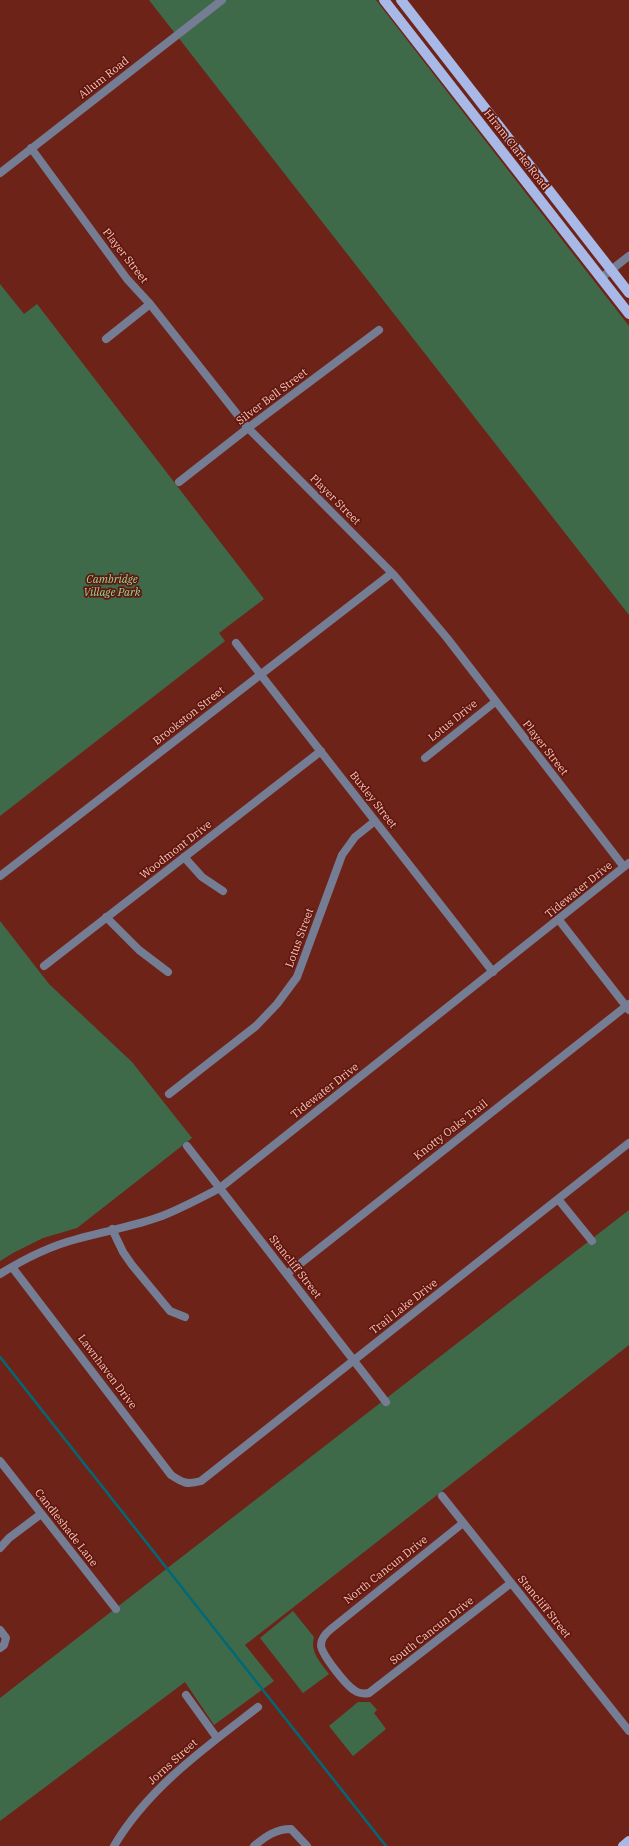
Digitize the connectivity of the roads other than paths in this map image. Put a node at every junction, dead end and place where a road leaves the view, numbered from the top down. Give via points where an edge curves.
1 (222, 0) edge
2 (384, 0) edge
3 (401, 0) edge
4 (413, 16) junction
5 (403, 24) junction
6 (472, 92) junction
7 (462, 100) junction
8 (31, 148) junction
9 (533, 169) junction
10 (0, 173) edge
11 (522, 177) junction
12 (629, 256) edge
13 (611, 270) junction
14 (601, 278) junction
15 (629, 293) edge
16 (150, 304) junction
17 (629, 314) edge
18 (379, 330) dead end
19 (106, 339) dead end
20 (248, 428) junction
21 (179, 482) dead end
22 (392, 573) junction
23 (236, 642) dead end
24 (261, 674) junction
25 (495, 702) junction
26 (320, 751) junction
27 (424, 758) dead end
28 (376, 821) junction
29 (184, 857) junction
30 (626, 865) edge
31 (0, 876) edge
32 (223, 891) dead end
33 (106, 917) junction
34 (559, 920) junction
35 (44, 966) dead end
36 (168, 972) dead end
37 (493, 972) junction
38 (628, 1007) edge
39 (169, 1094) dead end
40 (629, 1143) edge
41 (187, 1146) dead end
42 (220, 1188) junction
43 (558, 1199) junction
44 (112, 1229) junction
45 (592, 1241) dead end
46 (12, 1267) junction
47 (0, 1274) edge
48 (287, 1274) junction
49 (185, 1318) dead end
50 (354, 1361) junction
51 (386, 1402) dead end
52 (0, 1461) edge
53 (190, 1484) joint
54 (442, 1496) dead end
55 (41, 1514) junction
56 (464, 1523) junction
57 (0, 1548) edge
58 (511, 1583) junction
59 (116, 1609) dead end
60 (0, 1630) edge
61 (0, 1648) edge
62 (365, 1694) joint
63 (186, 1695) dead end
64 (258, 1707) dead end
65 (629, 1731) edge
66 (217, 1738) junction
67 (629, 1841) edge
68 (114, 1846) edge
69 (254, 1846) edge
70 (307, 1846) edge
71 (623, 1846) edge

1 - 8 street, Allum Road
2 - 5 main road, Hiram Clarke Road
3 - 4 main road, Hiram Clarke Road
4 - 5 main road
4 - 6 main road, Hiram Clarke Road
5 - 7 main road, Hiram Clarke Road
6 - 7 main road
6 - 9 main road, Hiram Clarke Road
7 - 11 main road, Hiram Clarke Road
8 - 10 street, Allum Road
8 - 16 street, Player Street via 127,279
9 - 11 main road
9 - 13 main road, Hiram Clarke Road
11 - 14 main road, Hiram Clarke Road
12 - 13 street
13 - 14 street
13 - 15 main road, Hiram Clarke Road
14 - 17 main road, Hiram Clarke Road
16 - 19 street
16 - 20 street, Player Street
18 - 20 street, Silver Bell Street
20 - 21 street, Silver Bell Street
20 - 22 street, Player Street
22 - 24 street, Brookston Street
22 - 25 street, Player Street
23 - 24 street, Buxley Street
24 - 26 street, Buxley Street
24 - 31 street, Brookston Street
25 - 27 street, Lotus Drive
25 - 30 street, Player Street
26 - 28 street, Buxley Street
26 - 29 street, Woodmont Drive
28 - 37 street, Buxley Street
28 - 39 street, Lotus Street via 355,837 342,855 297,977 277,1004 256,1026
29 - 32 street via 202,877
29 - 33 street, Woodmont Drive
30 - 34 street, Tidewater Drive
33 - 35 street, Woodmont Drive
33 - 36 street via 139,950
34 - 37 street, Tidewater Drive
34 - 38 street
37 - 42 street, Tidewater Drive
38 - 48 street, Knotty Oaks Trail
40 - 43 street, Trail Lake Drive
41 - 42 street, Stancliff Street
42 - 44 street, Tidewater Drive via 161,1216
42 - 48 street, Stancliff Street
43 - 45 street
43 - 50 street, Trail Lake Drive
44 - 46 street, Tidewater Drive via 49,1248
44 - 49 street via 123,1252 142,1277 170,1311
46 - 47 street, Tidewater Drive
46 - 53 street, Lawnhaven Drive via 171,1475
48 - 50 street, Stancliff Street
50 - 51 street, Stancliff Street
50 - 53 street, Trail Lake Drive via 201,1481
52 - 55 street, Candleshade Lane
54 - 56 street, Stancliff Street
55 - 57 street
55 - 59 street, Candleshade Lane
56 - 58 street, Stancliff Street
56 - 62 street, North Cancun Drive via 324,1636 321,1647 324,1654 350,1687
58 - 62 street, South Cancun Drive via 377,1689
58 - 65 street, Stancliff Street
60 - 61 street via 6,1638
63 - 66 street
64 - 66 street, Jorns Street
66 - 68 street, Jorns Street via 178,1770 149,1800
67 - 71 main road
69 - 70 street via 269,1834 281,1829 291,1829

